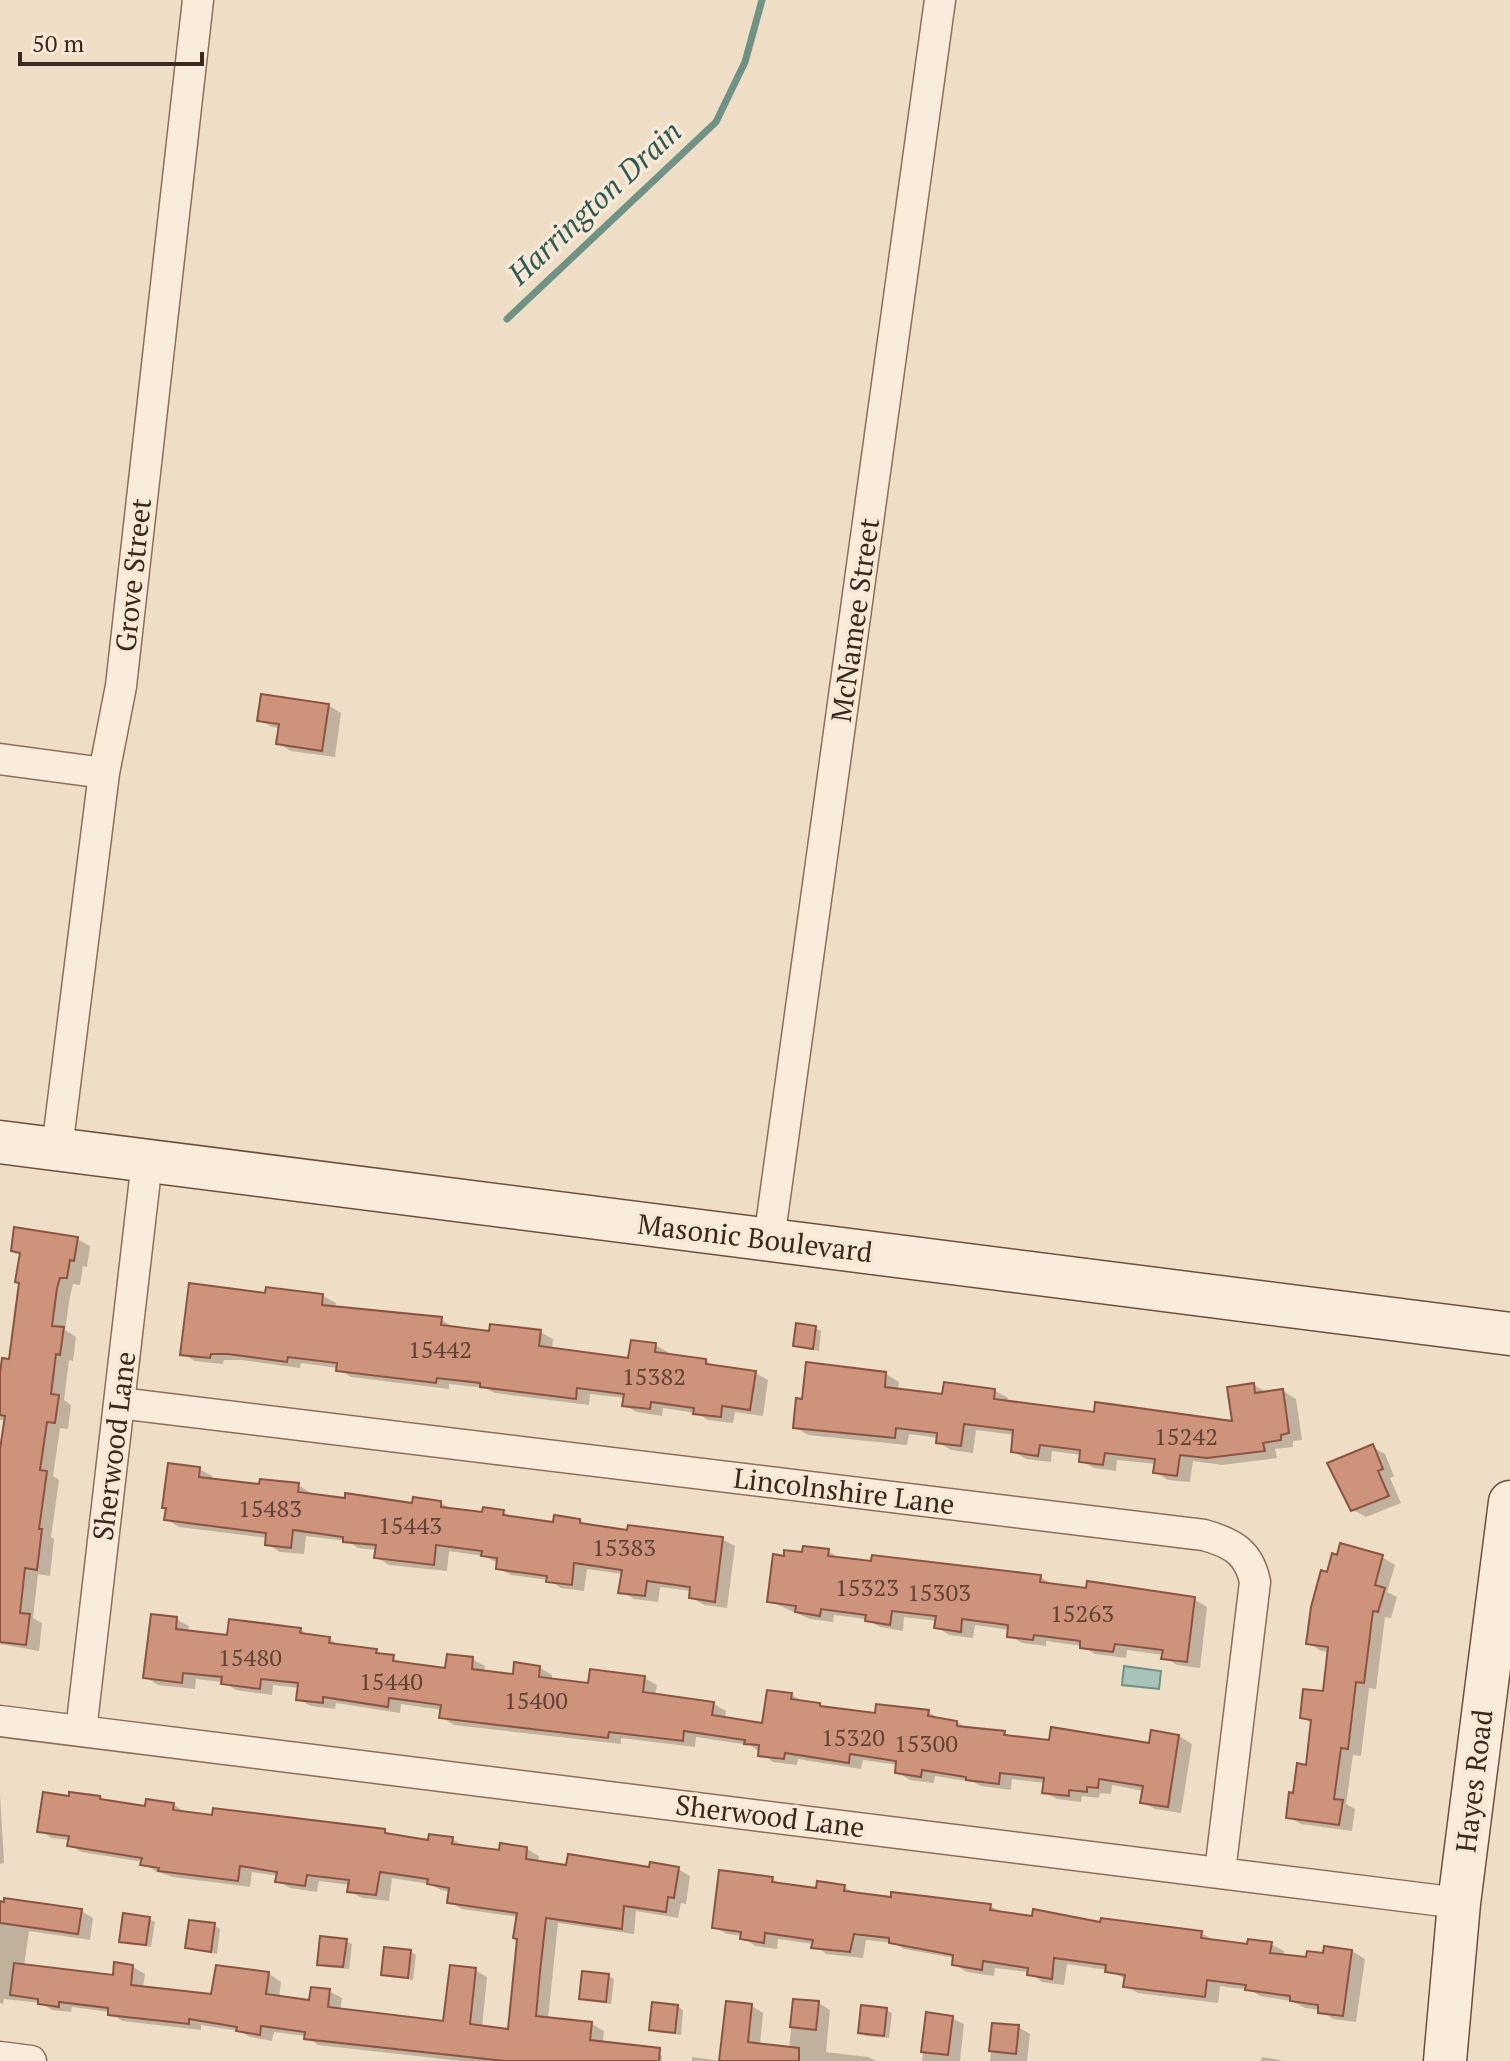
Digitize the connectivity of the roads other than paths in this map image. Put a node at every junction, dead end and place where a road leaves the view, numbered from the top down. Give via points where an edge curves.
1 (198, 0) edge
2 (940, 0) edge
3 (0, 759) edge
4 (104, 773) junction
5 (0, 1142) edge
6 (57, 1149) junction
7 (147, 1161) junction
8 (769, 1240) junction
9 (1510, 1334) edge
10 (119, 1403) junction
11 (1510, 1502) edge
12 (0, 1721) edge
13 (81, 1731) junction
14 (1220, 1872) junction
15 (1459, 1903) junction
16 (0, 2057) edge
17 (31, 2061) edge
18 (1445, 2061) edge

1 - 4 street, Grove Street via 121,686
2 - 8 street, McNamee Street
3 - 4 street
4 - 6 street, Grove Street
5 - 6 street, Masonic Boulevard
6 - 7 street, Masonic Boulevard
7 - 8 street, Masonic Boulevard
7 - 10 street, Sherwood Lane
8 - 9 street, Masonic Boulevard
10 - 13 street, Sherwood Lane
10 - 14 street, Lincolnshire Lane via 1226,1541 1244,1553 1255,1582
11 - 15 street, Hayes Road
12 - 13 street, Sherwood Lane
13 - 14 street, Sherwood Lane
14 - 15 street, Sherwood Lane
15 - 18 street, Hayes Road
16 - 17 street

